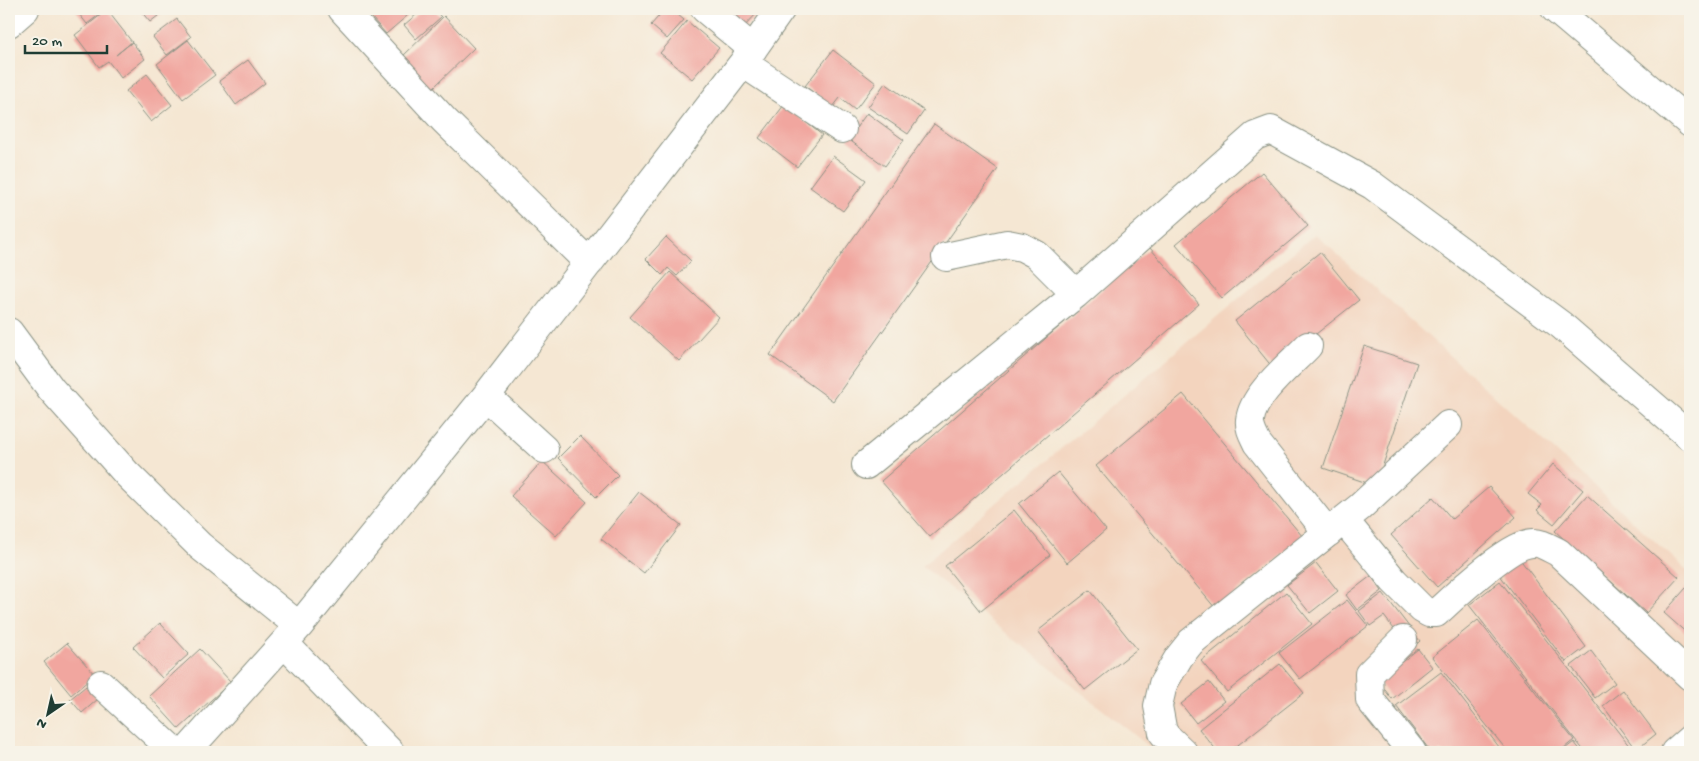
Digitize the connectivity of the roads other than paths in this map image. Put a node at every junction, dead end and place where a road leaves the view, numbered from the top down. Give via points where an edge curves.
1 (25, 9) edge
2 (342, 9) edge
3 (705, 9) edge
4 (781, 9) edge
5 (1555, 9) edge
6 (9, 23) edge
7 (748, 56) junction
8 (1690, 123) edge
9 (842, 130) dead end
10 (946, 257) dead end
11 (589, 263) junction
12 (1076, 294) junction
13 (9, 332) edge
14 (1308, 346) dead end
15 (486, 396) junction
16 (1448, 425) dead end
17 (1690, 437) edge
18 (544, 449) dead end
19 (866, 465) dead end
20 (1336, 526) junction
21 (1415, 628) junction
22 (291, 635) junction
23 (1690, 676) edge
24 (101, 684) dead end
25 (1690, 739) edge
26 (175, 752) edge
27 (186, 752) edge
28 (390, 752) edge
29 (1183, 752) edge
30 (1412, 752) edge
31 (1675, 752) edge

1 - 6 street
2 - 11 street via 444,120
3 - 7 street
4 - 7 street
5 - 8 street
7 - 9 street
7 - 11 street
10 - 12 street via 1007,244 1022,247 1037,256
11 - 15 street
12 - 17 street via 1255,136 1272,130 1380,191 1561,325
12 - 19 street
13 - 22 street via 51,389 127,474
14 - 20 street via 1255,404 1250,420 1251,431 1257,443
15 - 18 street
15 - 22 street
16 - 20 street
20 - 21 street via 1422,609
20 - 29 street via 1191,642 1179,657 1164,684 1158,706 1163,733
21 - 23 street via 1483,571 1517,548 1534,542 1558,552
21 - 30 street via 1369,674 1370,700
22 - 27 street
22 - 28 street
24 - 26 street
25 - 31 street

